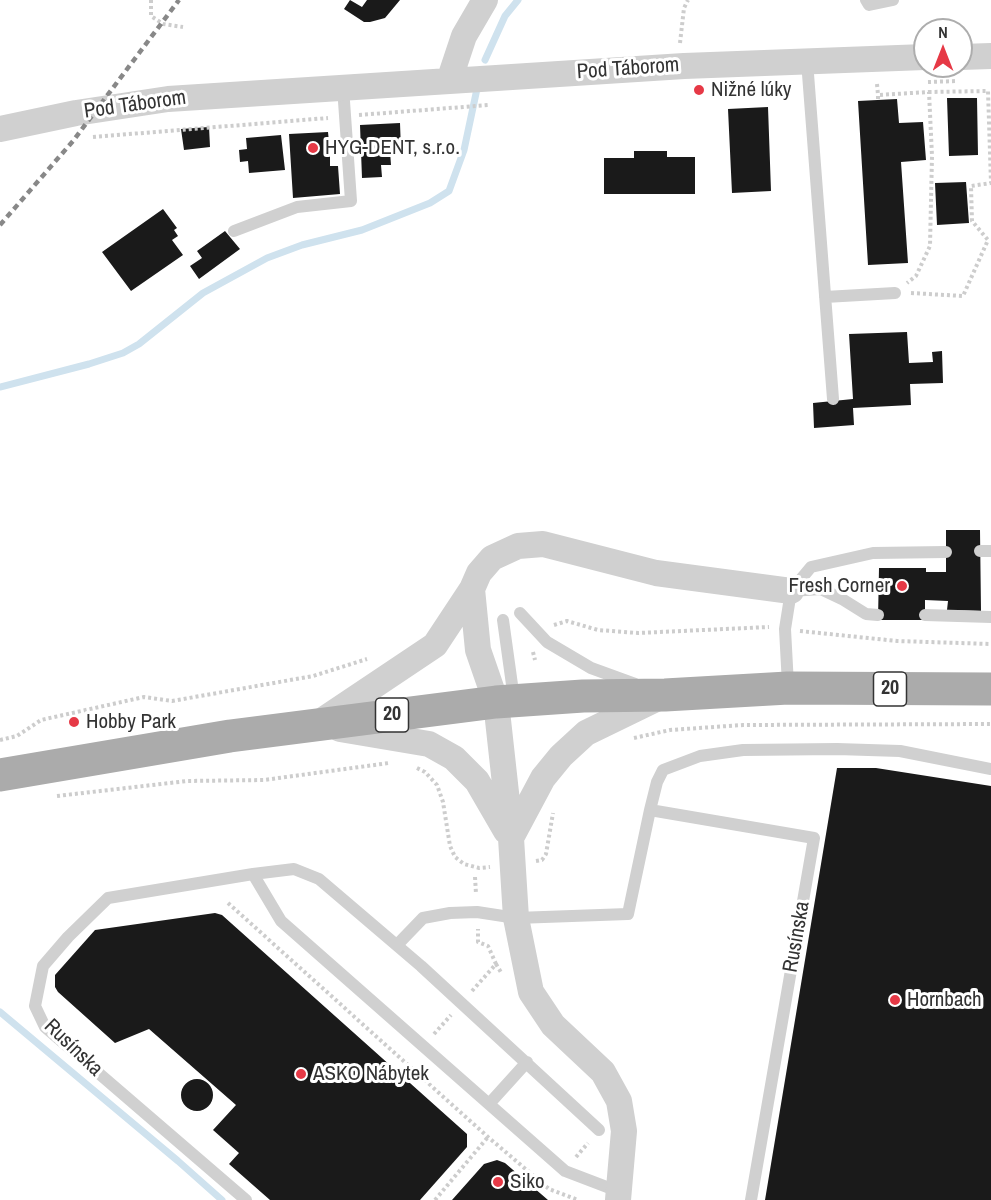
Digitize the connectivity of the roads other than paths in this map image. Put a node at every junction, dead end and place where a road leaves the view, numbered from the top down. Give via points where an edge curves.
1 (485, 0) edge
2 (866, 0) edge
3 (893, 0) edge
4 (991, 56) edge
5 (913, 57) edge
6 (973, 57) edge
7 (807, 61) junction
8 (449, 81) junction
9 (343, 87) junction
10 (0, 129) edge
11 (234, 231) dead end
12 (895, 292) road end
13 (825, 297) junction
14 (833, 399) dead end
15 (946, 552) dead end
16 (472, 589) junction
17 (791, 591) junction
18 (520, 613) dead end
19 (878, 615) dead end
20 (925, 615) dead end
21 (991, 617) edge
22 (503, 620) dead end
23 (788, 688) junction
24 (991, 689) edge
25 (664, 695) junction
26 (505, 702) junction
27 (316, 724) junction
28 (991, 769) edge
29 (0, 775) edge
30 (650, 810) junction
31 (511, 838) junction
32 (253, 874) junction
33 (516, 918) junction
34 (397, 945) junction
35 (527, 1062) junction
36 (489, 1104) junction
37 (599, 1130) dead end
38 (619, 1196) edge
39 (246, 1200) edge
40 (751, 1200) edge

1 - 8 street via 464,36
2 - 3 lane via 869,4
4 - 6 street
5 - 7 street, Pod Táborom
7 - 8 street, Pod Táborom
7 - 13 lane
8 - 9 street, Pod Táborom
9 - 10 street, Pod Táborom via 168,99
9 - 11 lane via 351,201 297,207
12 - 13 lane
13 - 14 lane
15 - 17 lane via 873,553 811,567
16 - 17 street via 492,558 518,546 543,544 656,573
16 - 26 street via 478,650
16 - 27 street via 435,645
17 - 19 lane via 821,589 866,614
17 - 23 lane via 785,629
18 - 25 lane via 547,642 591,668
20 - 21 lane
22 - 26 lane
23 - 24 main road, 20
23 - 25 main road, 20
25 - 26 main road, 20
25 - 31 street via 586,734 561,756 543,778
26 - 27 main road, 20
26 - 31 street
27 - 29 main road, 20
27 - 31 street via 429,744 454,758 477,782
28 - 30 lane via 900,751 742,750 700,756 663,770
30 - 33 lane via 628,914
30 - 40 lane, Rusínska via 814,838
31 - 33 street
32 - 34 lane, Rusínska via 294,869 319,879
32 - 36 lane via 281,921
32 - 39 lane, Rusínska via 108,898 44,966 35,1006 45,1027
33 - 34 lane via 477,912 423,918
33 - 38 street via 531,992 552,1025 603,1072 619,1101 624,1131
34 - 35 lane, Rusínska
35 - 36 lane
35 - 37 lane, Rusínska
36 - 38 lane via 565,1171

